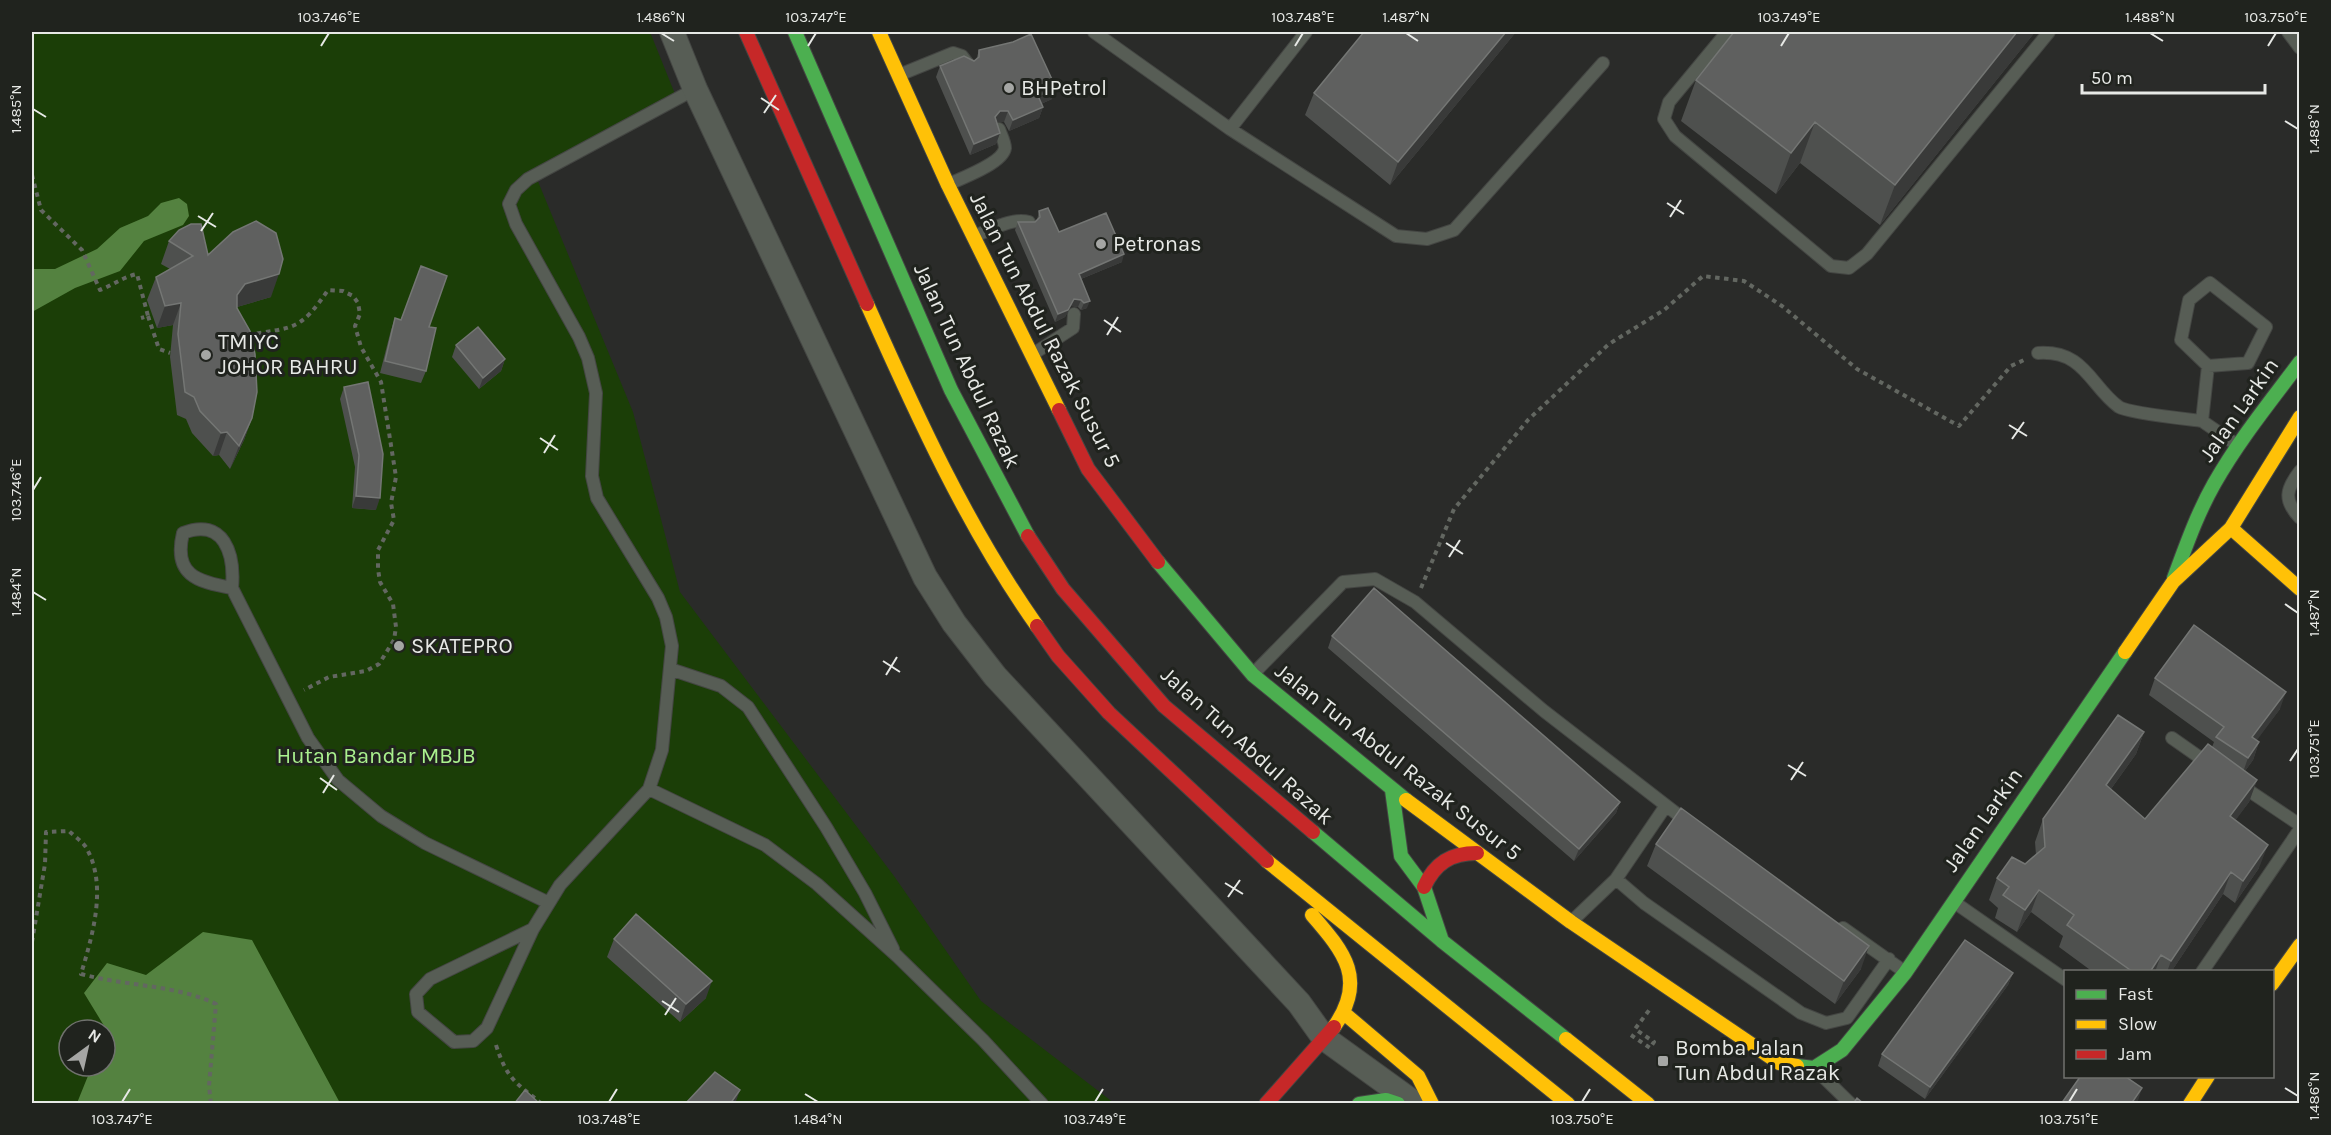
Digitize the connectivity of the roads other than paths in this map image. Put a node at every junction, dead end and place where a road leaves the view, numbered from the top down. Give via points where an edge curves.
1 (672, 32) edge
2 (746, 32) edge
3 (795, 32) edge
4 (879, 32) edge
5 (1094, 32) edge
6 (1306, 32) edge
7 (1726, 32) edge
8 (2049, 32) edge
9 (2289, 32) edge
10 (2300, 48) edge
11 (1603, 63) dead end
12 (968, 64) edge
13 (898, 75) junction
14 (695, 89) junction
15 (999, 129) edge
16 (1230, 129) junction
17 (948, 184) junction
18 (1029, 222) edge
19 (973, 236) junction
20 (1074, 314) dead end
21 (2038, 352) road end
22 (1032, 355) junction
23 (2300, 362) edge
24 (2208, 366) junction
25 (2300, 417) edge
26 (2202, 421) junction
27 (2246, 433) junction
28 (2238, 445) junction
29 (2241, 469) dead end
30 (2300, 471) edge
31 (2237, 492) dead end
32 (2300, 518) edge
33 (2231, 528) junction
34 (2173, 582) junction
35 (232, 588) junction
36 (2300, 589) edge
37 (670, 669) junction
38 (1253, 675) junction
39 (2172, 738) dead end
40 (649, 789) junction
41 (1392, 790) junction
42 (1665, 807) junction
43 (2300, 827) edge
44 (1704, 833) edge
45 (1250, 847) junction
46 (1477, 853) junction
47 (1616, 879) junction
48 (1424, 887) junction
49 (1953, 901) junction
50 (549, 903) junction
51 (1830, 919) edge
52 (1571, 922) junction
53 (533, 928) junction
54 (1442, 941) junction
55 (2300, 945) edge
56 (897, 956) junction
57 (1889, 959) junction
58 (2203, 970) edge
59 (1905, 973) junction
60 (2064, 979) edge
61 (2274, 981) edge
62 (1334, 1027) junction
63 (1814, 1068) junction
64 (2207, 1078) edge
65 (1042, 1104) edge
66 (1266, 1104) edge
67 (1359, 1104) edge
68 (1398, 1104) edge
69 (1414, 1104) edge
70 (1421, 1104) edge
71 (1432, 1104) edge
72 (1568, 1104) edge
73 (1648, 1104) edge
74 (1851, 1104) edge
75 (2190, 1104) edge

1 - 14 street
2 - 45 main road via 916,413 1019,601 1086,688
3 - 54 main road, Jalan Tun Abdul Razak via 951,390 1017,518 1063,589 1164,706
4 - 13 main road, Jalan Tun Abdul Razak Susur 5
5 - 16 lane
6 - 16 lane
7 - 8 lane via 1669,102 1664,119 1675,136 1831,266 1850,268 1867,254
9 - 10 lane
11 - 16 lane via 1454,230 1427,239 1396,236
12 - 13 lane via 953,53
13 - 17 main road, Jalan Tun Abdul Razak Susur 5
14 - 37 lane via 528,179 509,204 588,358 596,393 592,476 597,498 662,607 672,646
14 - 62 street via 924,576 954,623 995,676 1299,1003
15 - 17 lane via 1005,146 1002,155
17 - 19 main road, Jalan Tun Abdul Razak Susur 5
18 - 19 lane via 1013,222
19 - 22 main road, Jalan Tun Abdul Razak Susur 5
20 - 22 lane via 1073,328
21 - 26 lane via 2062,355 2085,369 2120,408
22 - 38 main road, Jalan Tun Abdul Razak Susur 5 via 1088,469 1165,572
23 - 27 main road, Jalan Larkin
24 - 24 lane via 2248,363 2266,327 2210,283 2189,300 2181,340
24 - 26 lane
25 - 33 main road, Jalan Larkin
26 - 28 lane
27 - 28 main road, Jalan Larkin
27 - 29 main road
28 - 34 main road, Jalan Larkin via 2206,497
30 - 32 lane via 2287,494
31 - 33 main road
33 - 34 main road, Jalan Larkin
33 - 36 main road
34 - 49 main road, Jalan Larkin
35 - 35 lane via 204,584 186,572 178,549 183,533 199,527 215,532 226,544 234,566
35 - 50 lane via 308,738 338,780 381,816 425,843
37 - 40 lane via 662,750
37 - 56 lane via 721,686 748,707 837,846
38 - 41 main road, Jalan Tun Abdul Razak Susur 5
38 - 42 lane via 1343,582 1375,579 1415,602
39 - 43 lane
40 - 50 lane via 560,885
40 - 56 lane via 765,845 817,884
41 - 46 main road, Jalan Tun Abdul Razak Susur 5
41 - 48 main road via 1401,856
42 - 44 lane
42 - 47 lane
43 - 58 lane
45 - 62 main road via 1336,943 1352,989
45 - 72 main road
46 - 48 main road via 1459,852 1446,858 1436,865
46 - 52 main road, Jalan Tun Abdul Razak Susur 5
47 - 52 lane
47 - 57 lane via 1801,1014 1826,1023 1847,1018
48 - 54 main road
49 - 59 main road, Jalan Larkin
49 - 60 lane
50 - 53 lane
51 - 57 lane
52 - 63 main road, Jalan Tun Abdul Razak Susur 5 via 1779,1064
53 - 53 lane via 489,1024 473,1041 454,1042 418,1012 416,994 430,978
54 - 73 main road, Jalan Tun Abdul Razak
55 - 61 main road
56 - 65 lane
57 - 59 lane
59 - 63 main road, Jalan Larkin via 1842,1050
62 - 66 main road
62 - 69 street
62 - 70 street via 1413,1088
62 - 71 main road via 1418,1076
63 - 74 lane
64 - 75 main road
67 - 68 main road via 1386,1100

